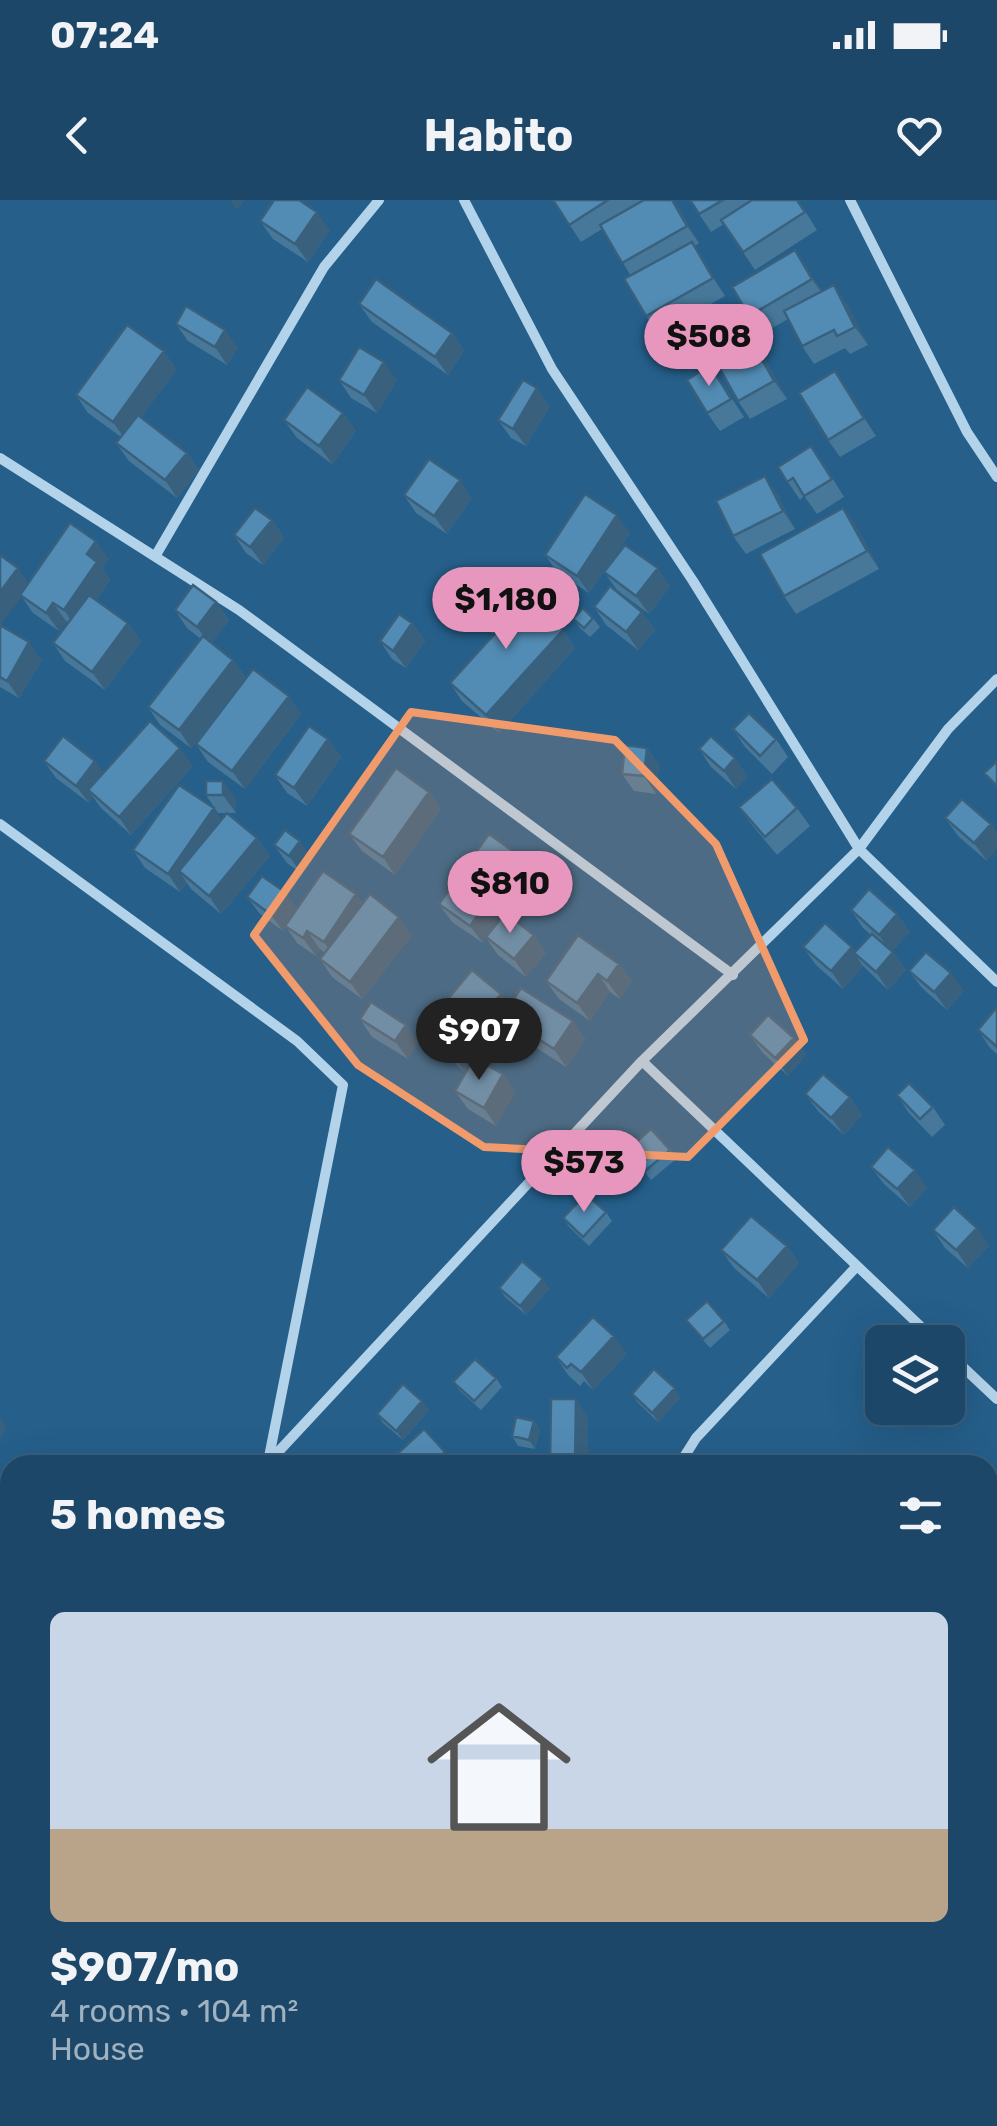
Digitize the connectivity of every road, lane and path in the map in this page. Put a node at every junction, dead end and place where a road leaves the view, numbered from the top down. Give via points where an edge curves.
1 (378, 200) edge
2 (464, 200) edge
3 (850, 200) edge
4 (0, 458) edge
5 (997, 478) edge
6 (156, 555) junction
7 (997, 678) edge
8 (0, 824) edge
9 (859, 849) junction
10 (733, 975) junction
11 (997, 982) edge
12 (642, 1061) junction
13 (856, 1266) junction
14 (919, 1325) edge
15 (965, 1369) edge
16 (997, 1400) edge
17 (268, 1455) edge
18 (273, 1455) edge
19 (685, 1455) edge

1 - 6 street via 324,268
2 - 9 street via 552,369
3 - 5 street via 967,432
4 - 6 street
6 - 10 street via 387,716
7 - 9 street via 948,730
8 - 17 street via 297,1041 344,1085
9 - 10 street
9 - 11 street
10 - 12 street
12 - 13 street
12 - 18 street
13 - 14 street
13 - 19 street
15 - 16 street

